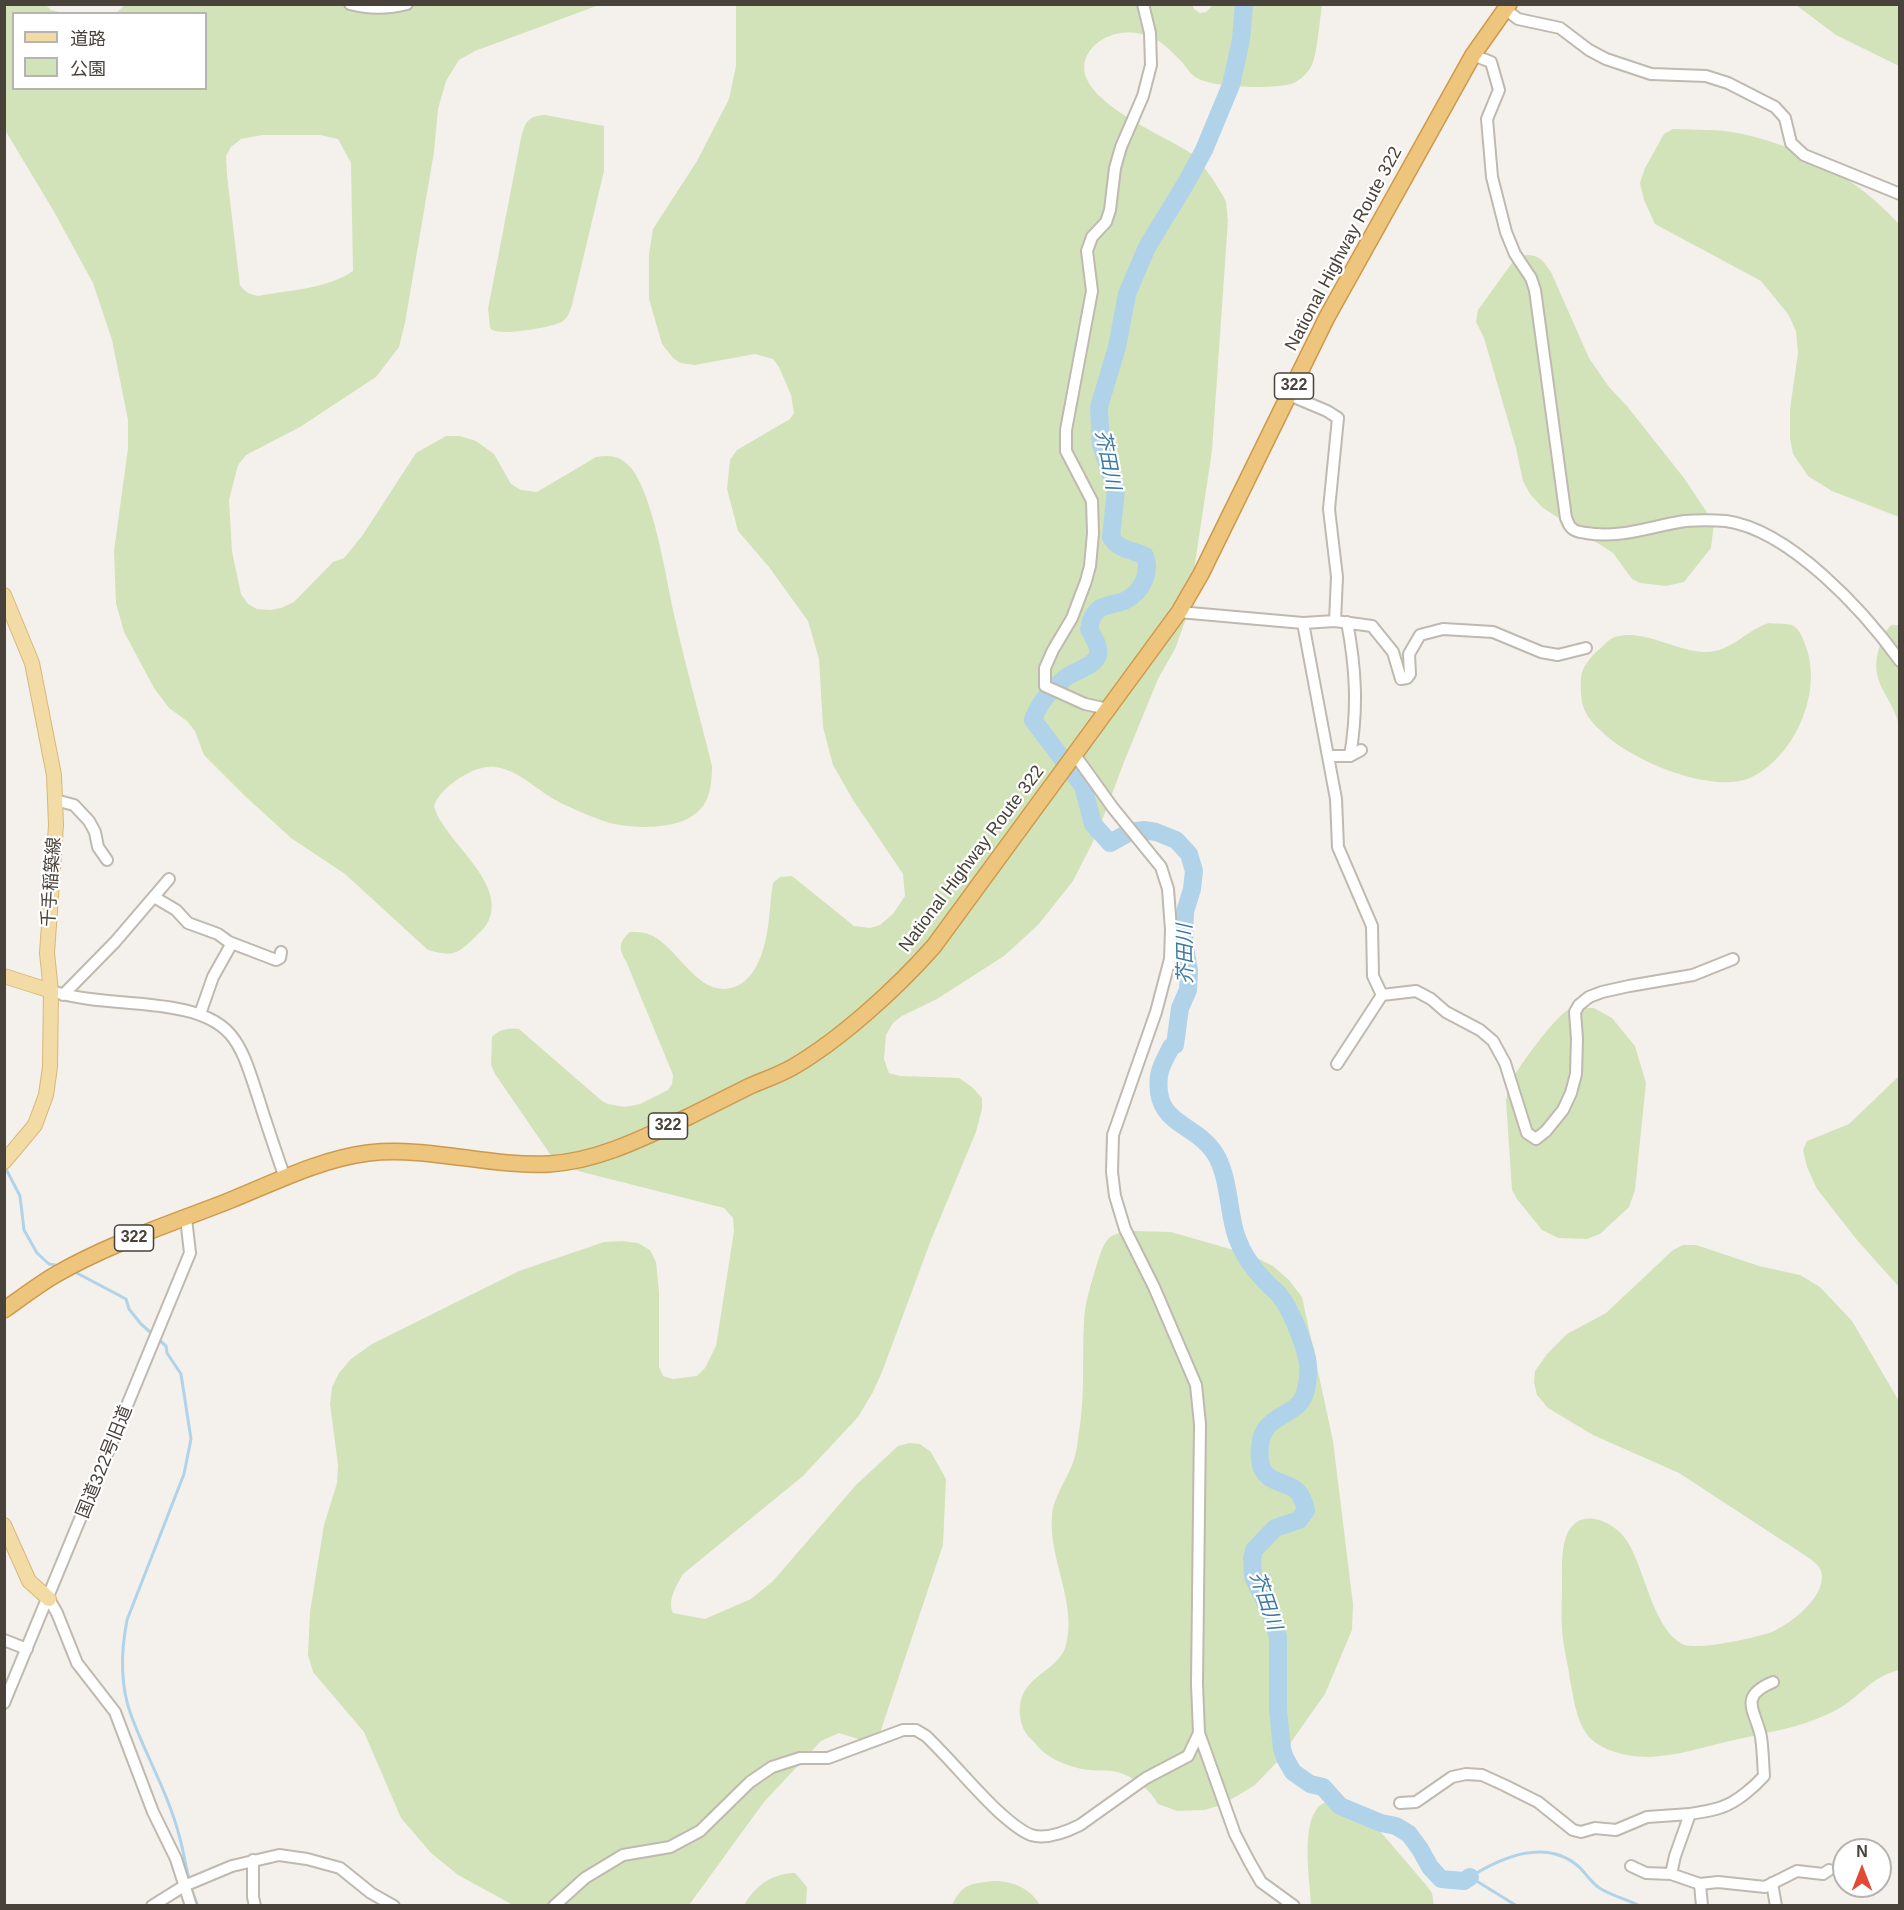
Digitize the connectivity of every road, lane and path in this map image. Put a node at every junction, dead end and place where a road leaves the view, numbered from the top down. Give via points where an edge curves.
1 (350, 4) edge
2 (407, 4) edge
3 (1143, 4) edge
4 (1507, 7) edge
5 (1473, 55) junction
6 (1899, 194) edge
7 (1289, 395) junction
8 (4, 595) edge
9 (1179, 612) junction
10 (1335, 621) junction
11 (1347, 622) junction
12 (1303, 623) junction
13 (1586, 648) dead end
14 (1899, 661) edge
15 (1108, 709) junction
16 (1361, 750) dead end
17 (1328, 756) junction
18 (1350, 756) junction
19 (1072, 758) junction
20 (55, 800) junction
21 (107, 861) dead end
22 (169, 879) dead end
23 (154, 897) junction
24 (232, 943) junction
25 (281, 952) dead end
26 (1733, 959) dead end
27 (4, 976) edge
28 (57, 993) junction
29 (1382, 995) junction
30 (200, 1014) junction
31 (1337, 1064) dead end
32 (4, 1162) edge
33 (285, 1178) junction
34 (186, 1218) junction
35 (4, 1311) edge
36 (4, 1525) edge
37 (49, 1599) junction
38 (4, 1640) edge
39 (27, 1649) junction
40 (1773, 1682) dead end
41 (4, 1703) edge
42 (1199, 1733) junction
43 (1400, 1803) dead end
44 (1690, 1814) junction
45 (253, 1860) junction
46 (1631, 1866) dead end
47 (1829, 1870) dead end
48 (1671, 1874) junction
49 (1772, 1883) junction
50 (1700, 1884) junction
51 (184, 1886) junction
52 (152, 1905) edge
53 (190, 1905) edge
54 (255, 1905) edge
55 (394, 1905) edge
56 (554, 1905) edge
57 (1294, 1905) edge
58 (1702, 1905) edge
59 (1776, 1905) edge

1 - 2 street via 363,8
3 - 15 street via 1150,33 1151,65 1143,96 1121,147 1106,222 1092,237 1087,251 1092,291 1066,430 1066,451 1092,501 1090,566 1072,618 1053,650 1044,677 1045,686 1085,704
4 - 5 highway, National Highway Route 322 / 322
4 - 6 street via 1518,19 1560,28 1606,59 1650,74 1706,76 1728,83 1775,107 1785,118 1791,143 1804,155
5 - 7 highway, National Highway Route 322 / 322 via 1327,317
5 - 14 street via 1491,62 1499,90 1486,119 1492,177 1506,232 1535,290 1569,525 1574,530 1594,534 1625,534 1686,521 1725,521 1749,527 1791,551 1837,587 1881,634
7 - 9 highway, National Highway Route 322 / 322
7 - 10 street via 1338,418 1329,509 1338,577
8 - 20 main road, 千手稲築線 via 32,663 54,775
9 - 12 street
9 - 15 highway, National Highway Route 322 / 322
10 - 11 street
10 - 12 street
11 - 13 street via 1372,626 1378,631 1393,652 1401,679 1410,674 1408,654 1420,635 1443,629 1493,632 1558,655
11 - 18 street via 1356,691
12 - 17 street
15 - 19 highway, National Highway Route 322 / 322
16 - 18 street
17 - 18 street
17 - 29 street via 1336,799 1338,847 1372,926 1373,976
19 - 33 highway, National Highway Route 322 / 322 via 912,971 854,1022 793,1067 615,1149 585,1158 525,1164 384,1152 337,1160
19 - 42 street via 1161,867 1168,889 1170,959 1156,1012 1113,1135 1112,1172 1125,1229 1196,1385 1200,1424
20 - 21 street via 74,805 89,821
20 - 28 main road, 千手稲築線 via 47,953
22 - 23 street
23 - 24 street via 188,922
23 - 28 street via 116,942
24 - 25 street via 276,960
24 - 30 street via 213,977
26 - 29 street via 1693,975 1602,993 1579,1005 1575,1012 1576,1074 1572,1093 1563,1110 1536,1139 1527,1133 1505,1063 1493,1041 1416,992
27 - 28 main road
28 - 30 street
28 - 32 main road, 千手稲築線 via 46,1095 35,1125
29 - 31 street
30 - 33 street via 232,1035 245,1055
33 - 34 highway, National Highway Route 322 / 322
34 - 35 highway, National Highway Route 322 / 322 via 56,1274
34 - 37 street, 国道322号旧道 via 190,1253
36 - 37 main road via 29,1581
37 - 39 street, 国道322号旧道
37 - 51 street via 77,1663 115,1712
38 - 39 street
39 - 41 street, 国道322号旧道
40 - 44 street via 1760,1688 1750,1706 1761,1735 1764,1776 1731,1803
42 - 56 street via 1188,1756 1146,1778 1080,1825 1050,1836 1032,1836 974,1790 926,1736 916,1730 903,1730 828,1758 800,1758 772,1767 750,1782 700,1831 670,1847 622,1855 585,1878
42 - 57 street via 1235,1834 1262,1882
43 - 44 street via 1416,1802 1452,1777 1466,1774 1482,1775 1538,1802 1581,1832 1595,1828 1616,1830 1647,1817
44 - 48 street
45 - 51 street
45 - 54 street
45 - 55 street via 279,1855 340,1868 371,1893
46 - 48 street via 1646,1873
47 - 49 street via 1823,1874 1797,1871
48 - 50 street
49 - 50 street via 1765,1887
49 - 59 street
50 - 58 street
51 - 52 street
51 - 53 street

